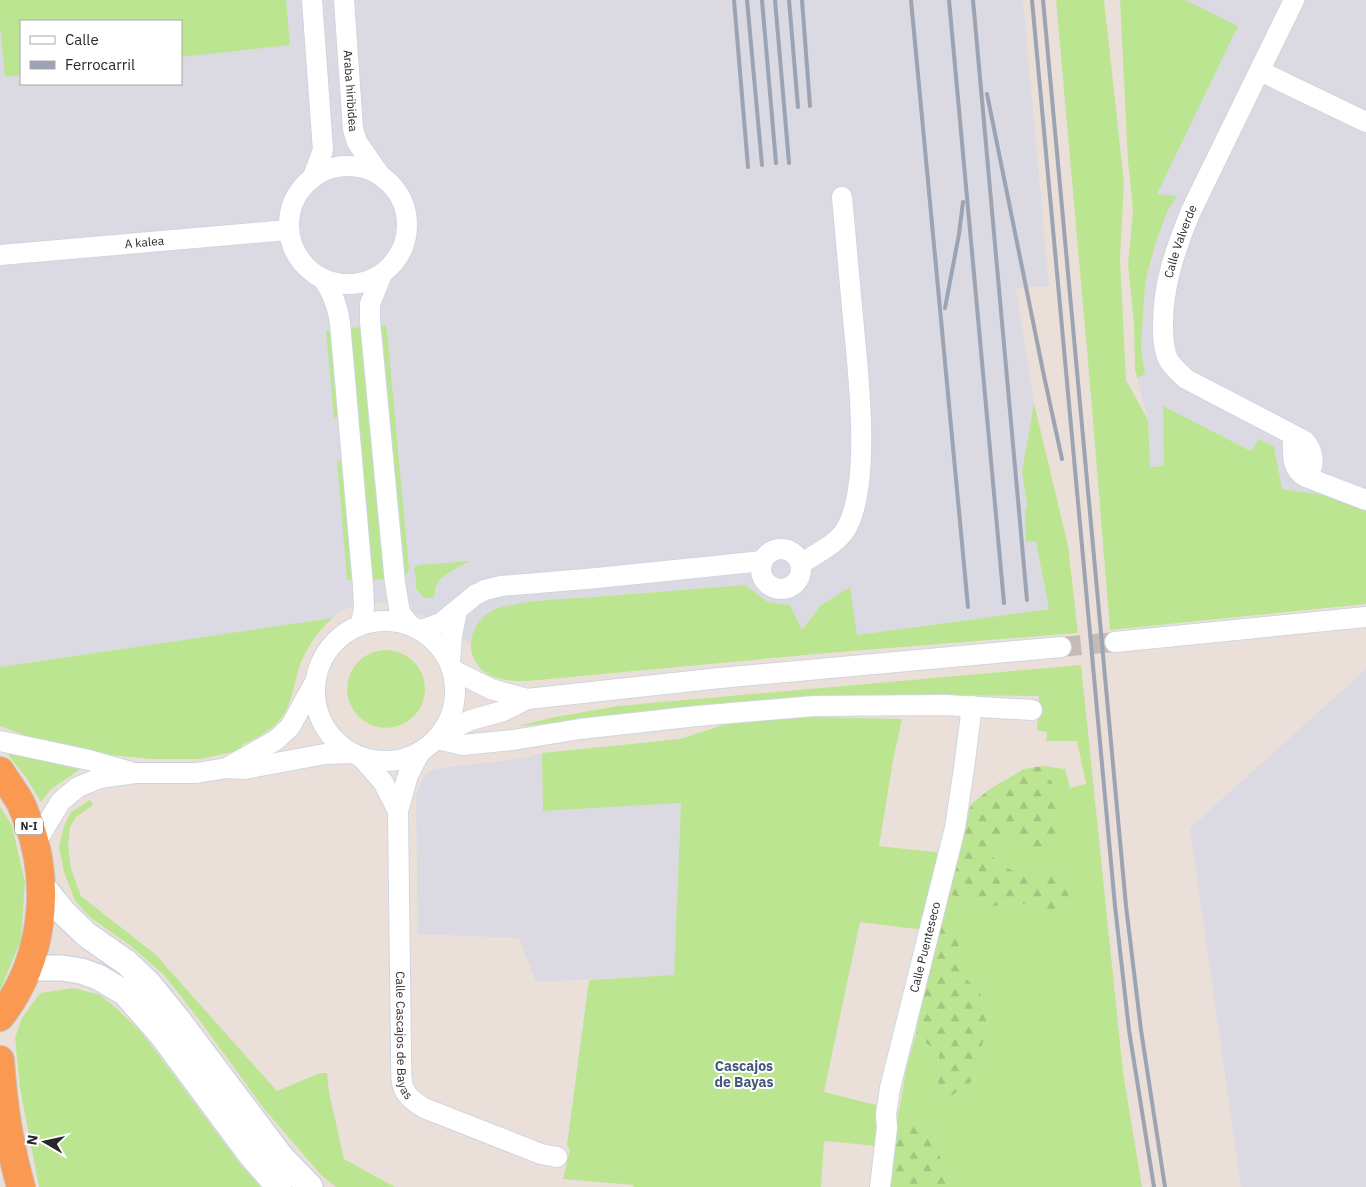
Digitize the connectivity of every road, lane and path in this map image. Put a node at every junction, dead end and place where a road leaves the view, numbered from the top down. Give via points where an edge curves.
1 (312, 0) edge
2 (344, 0) edge
3 (1294, 0) edge
4 (1260, 71) junction
5 (1366, 122) edge
6 (380, 175) junction
7 (312, 177) junction
8 (842, 197) dead end
9 (288, 230) junction
10 (0, 255) edge
11 (382, 274) junction
12 (324, 280) junction
13 (1366, 500) edge
14 (804, 559) junction
15 (763, 569) junction
16 (458, 611) junction
17 (1366, 617) edge
18 (361, 624) junction
19 (416, 627) junction
20 (1116, 642) tunnel mouth
21 (1061, 647) tunnel mouth
22 (452, 666) junction
23 (316, 680) junction
24 (527, 699) junction
25 (972, 706) junction
26 (1032, 710) dead end
27 (440, 735) junction
28 (0, 741) edge
29 (420, 752) junction
30 (357, 755) junction
31 (227, 768) junction
32 (0, 771) edge
33 (135, 773) junction
34 (398, 811) junction
35 (36, 842) junction
36 (42, 886) junction
37 (28, 968) junction
38 (5, 1011) edge
39 (0, 1042) edge
40 (0, 1060) edge
41 (557, 1157) dead end
42 (21, 1187) edge
43 (279, 1187) edge
44 (310, 1187) edge
45 (880, 1187) edge

1 - 7 street via 322,141
2 - 6 street, Araba hiribidea via 353,129 357,142
3 - 4 street, Calle Valverde
4 - 5 street
4 - 13 street, Calle Valverde via 1176,247 1162,309 1167,358 1186,378 1293,435 1294,465 1300,474
6 - 7 street via 364,168 346,166 328,169
6 - 11 street via 401,199 407,217 402,250
7 - 9 street via 298,192 290,210
8 - 14 street via 860,400 859,480 853,513 845,530 832,544
9 - 10 street, A kalea
9 - 12 street via 299,260
11 - 12 street via 364,283 344,285
11 - 19 street via 370,304 370,321 396,593 400,613
12 - 18 street via 338,309 340,323 363,586
14 - 15 street via 782,548 770,552
14 - 15 street via 800,577 792,587 785,589 772,587
15 - 16 street via 740,564 501,586 475,595
16 - 19 street via 441,622
16 - 22 street via 452,635
17 - 20 street
18 - 19 street via 385,620
18 - 23 street via 344,633 331,646 321,662
19 - 22 street via 438,644
21 - 24 street
22 - 24 street via 491,690
22 - 27 street via 456,692 453,710
23 - 30 street via 316,702 322,722 335,740
23 - 31 street via 290,727 276,740
24 - 27 street
25 - 26 street
25 - 27 street via 814,706 705,715 463,745
25 - 45 street, Calle Puenteseco via 954,828 890,1088
27 - 29 street
28 - 33 street
29 - 30 street via 402,760 381,761
29 - 34 street, Calle Cascajos de Bayas via 408,775
30 - 31 street via 325,754 244,769
30 - 34 street, Calle Cascajos de Bayas via 383,782
31 - 33 street via 196,773
32 - 35 highway, N-I via 20,801
33 - 35 street via 100,778 78,787 61,801
34 - 41 street, Calle Cascajos de Bayas via 404,1090 408,1097 424,1108 541,1154
35 - 36 highway, N-I
36 - 37 highway, N-I via 40,928
36 - 44 street via 87,935 127,963 149,984 281,1158
37 - 38 highway, N-I
37 - 43 street via 81,971 98,977 125,994 162,1034 251,1155
38 - 39 highway, N-I
40 - 42 highway via 3,1108

